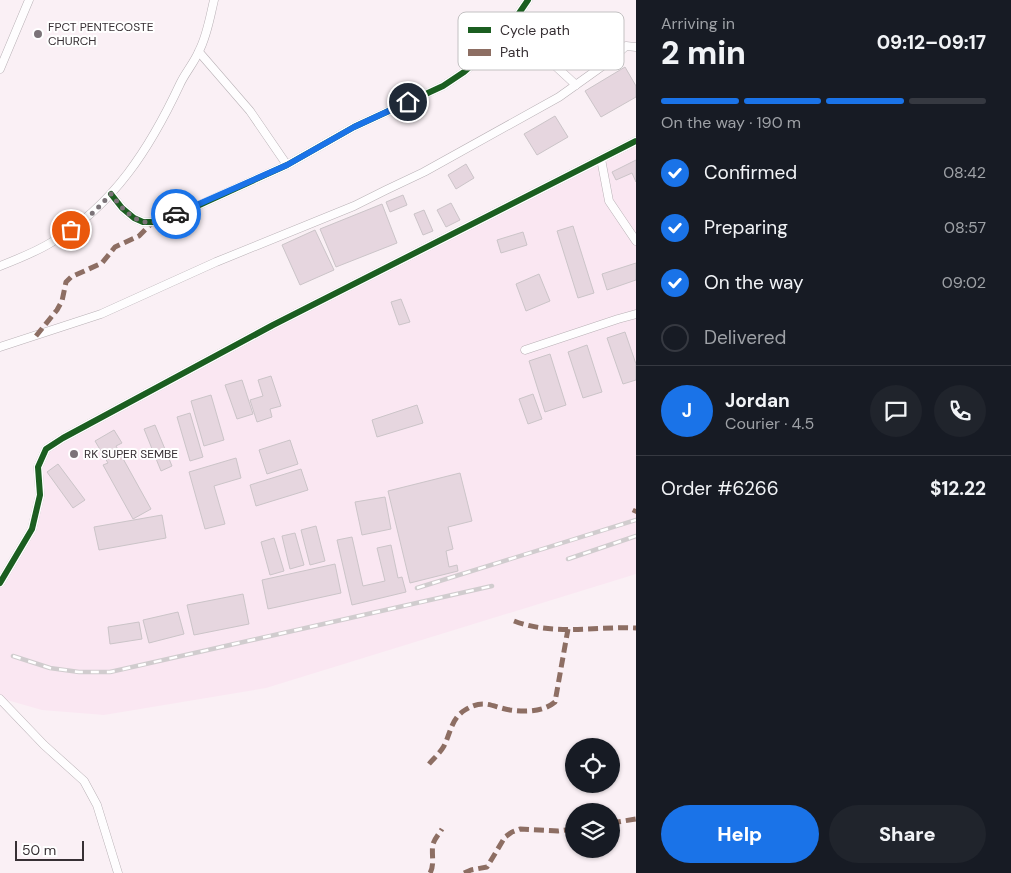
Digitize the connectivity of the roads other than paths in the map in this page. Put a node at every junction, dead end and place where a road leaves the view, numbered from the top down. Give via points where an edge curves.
1 (29, 0) edge
2 (214, 0) edge
3 (528, 0) edge
4 (520, 12) edge
5 (636, 47) edge
6 (624, 48) edge
7 (199, 52) junction
8 (0, 67) edge
9 (466, 70) edge
10 (558, 70) edge
11 (595, 70) edge
12 (576, 85) junction
13 (636, 141) edge
14 (601, 159) junction
15 (287, 165) junction
16 (111, 194) junction
17 (633, 232) edge
18 (636, 241) edge
19 (0, 266) edge
20 (636, 314) edge
21 (0, 347) edge
22 (525, 350) dead end
23 (0, 583) edge
24 (0, 699) edge
25 (118, 873) edge

1 - 8 street
2 - 7 street
3 - 4 street
5 - 6 street
7 - 15 street via 250,111
7 - 16 street via 147,146
9 - 15 street via 443,86 354,127
10 - 12 street
11 - 12 street
12 - 21 street via 431,167 354,206 249,248 101,314
13 - 14 street
14 - 17 street via 609,201
14 - 23 street via 273,325 46,449 38,467 40,495 32,529
15 - 16 street via 184,212 154,222 134,218
16 - 19 street via 71,230
17 - 18 street
20 - 22 street
24 - 25 street via 84,781 97,806

